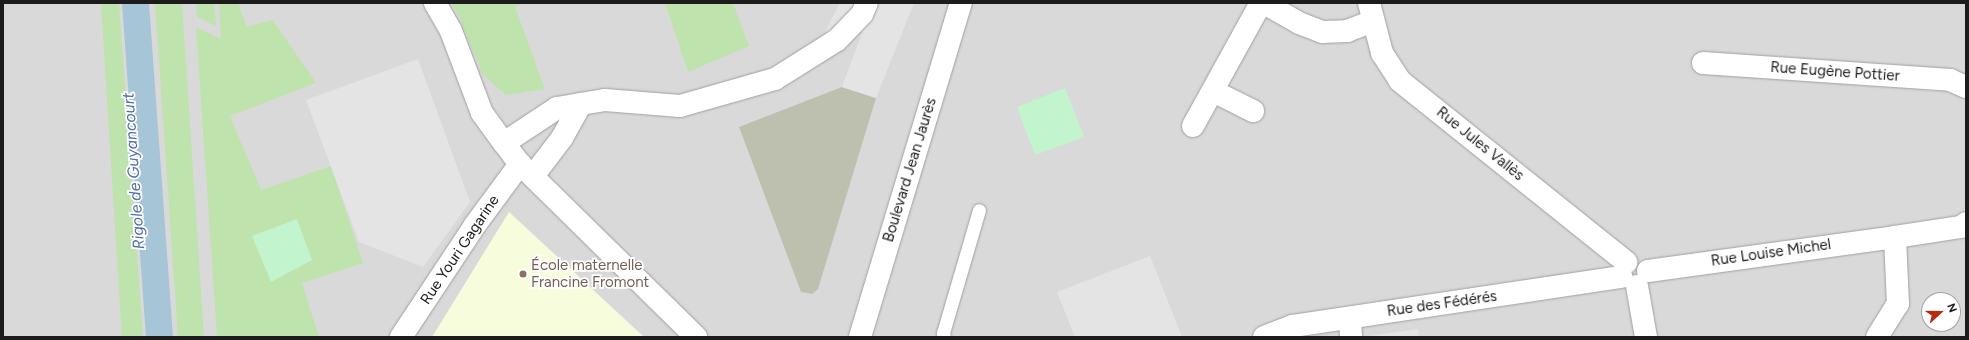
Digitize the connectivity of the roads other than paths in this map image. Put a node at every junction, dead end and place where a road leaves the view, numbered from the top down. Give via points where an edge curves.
1 (435, 3) edge
2 (867, 3) edge
3 (961, 3) edge
4 (1262, 3) edge
5 (1371, 12) edge
6 (1703, 63) dead end
7 (1966, 87) edge
8 (1213, 90) junction
9 (581, 104) junction
10 (1253, 111) dead end
11 (1193, 126) dead end
12 (504, 143) junction
13 (526, 170) junction
14 (979, 210) dead end
15 (1966, 223) edge
16 (1895, 237) junction
17 (1633, 274) junction
18 (1350, 327) edge
19 (401, 337) edge
20 (696, 337) edge
21 (860, 337) edge
22 (944, 337) edge
23 (1264, 337) edge
24 (1646, 337) edge
25 (1876, 337) edge

1 - 12 street via 451,31 482,112
2 - 9 street via 862,14 837,40 775,79 680,106 605,100
3 - 21 street, Boulevard Jean Jaurès
4 - 5 street via 1322,32 1347,31
4 - 8 street
5 - 17 street, Rue Jules Vallès via 1382,53 1400,81
6 - 7 street, Rue Eugène Pottier via 1950,80
8 - 10 street
8 - 11 street
9 - 12 street via 557,108
9 - 13 street, Rue Youri Gagarine via 562,138
12 - 13 street
13 - 19 street, Rue Youri Gagarine via 475,225
13 - 20 street
14 - 22 lane via 943,333
15 - 16 street, Rue Louise Michel via 1961,227
16 - 17 street, Rue Louise Michel
16 - 25 street via 1898,304
17 - 18 street, Rue des Fédérés
17 - 24 street
18 - 23 street, Rue des Fédérés via 1293,326

